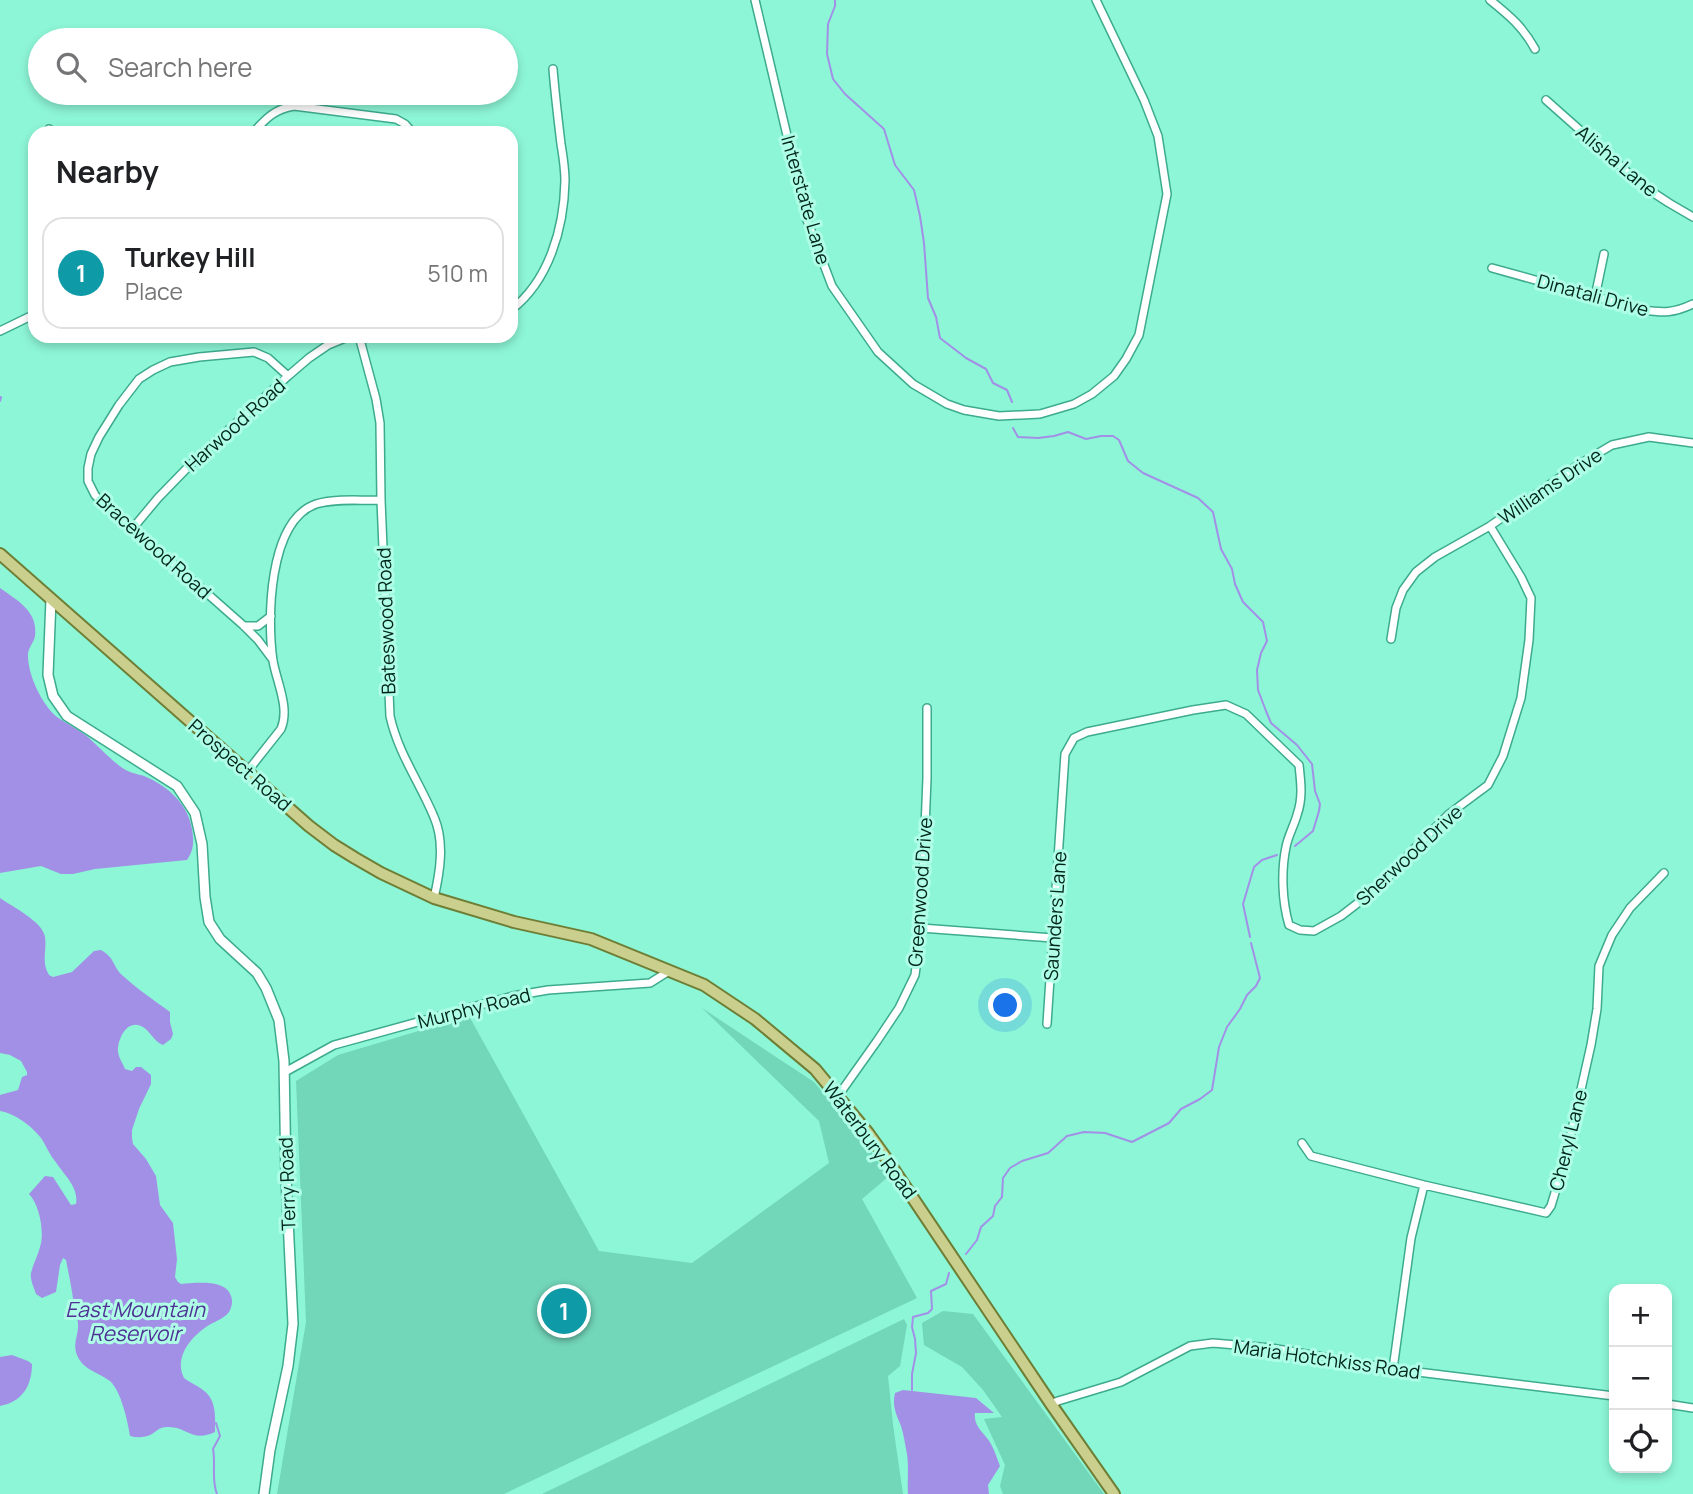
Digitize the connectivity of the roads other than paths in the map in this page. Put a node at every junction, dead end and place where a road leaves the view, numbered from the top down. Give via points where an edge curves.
1 (755, 0) edge
2 (1096, 0) edge
3 (1490, 0) edge
4 (1535, 49) dead end
5 (552, 69) dead end
6 (1546, 100) dead end
7 (259, 126) edge
8 (407, 126) edge
9 (1693, 217) edge
10 (1604, 254) dead end
11 (1492, 268) dead end
12 (1595, 297) junction
13 (1693, 304) edge
14 (518, 305) edge
15 (28, 317) edge
16 (0, 331) edge
17 (333, 343) edge
18 (361, 343) edge
19 (288, 376) junction
20 (1693, 443) edge
21 (381, 500) junction
22 (1490, 526) junction
23 (133, 528) junction
24 (0, 554) edge
25 (51, 599) junction
26 (271, 616) junction
27 (244, 626) junction
28 (1391, 639) dead end
29 (273, 660) junction
30 (927, 708) dead end
31 (247, 772) junction
32 (1062, 807) joint
33 (1664, 873) dead end
34 (434, 898) junction
35 (514, 922) joint
36 (921, 928) junction
37 (1053, 938) junction
38 (669, 971) junction
39 (1047, 1024) dead end
40 (285, 1072) junction
41 (838, 1096) junction
42 (1302, 1143) dead end
43 (1424, 1185) junction
44 (1393, 1369) junction
45 (1609, 1395) edge
46 (1051, 1404) junction
47 (1672, 1405) edge
48 (1693, 1408) edge
49 (264, 1494) edge
50 (1114, 1494) edge

1 - 2 street, Interstate Lane via 807,220 832,286 878,352 913,384 947,404 999,416 1040,414 1092,394 1114,376 1139,335 1167,194 1158,136
3 - 4 street via 1516,21
5 - 14 street via 564,207 548,263
6 - 9 street, Alisha Lane via 1643,186
7 - 8 street via 274,112 294,106 396,119
10 - 12 street
11 - 12 street, Dinatali Drive
12 - 13 street, Dinatali Drive via 1666,313
15 - 16 street
17 - 19 street, Harwood Road
18 - 21 street, Bateswood Road via 380,424
19 - 23 street, Harwood Road via 191,464
19 - 23 street, Bracewood Road via 254,352 170,362 139,379 99,437 88,468 95,495
20 - 22 street, Williams Drive via 1649,437 1612,445
21 - 26 street via 334,501 314,505 301,514 284,537 278,556
21 - 34 street, Bateswood Road via 390,716 398,745 435,818 441,855
22 - 28 street, Williams Drive via 1416,572 1396,608
22 - 32 street, Sherwood Drive via 1531,598 1521,698 1503,756 1488,785 1450,814 1380,886 1341,916 1314,931 1289,925 1283,867 1301,801 1299,765 1246,714 1227,705 1074,738 1065,754
23 - 27 street, Bracewood Road
24 - 25 main road, Prospect Road
25 - 31 main road, Prospect Road
25 - 40 street, Terry Road via 48,675 53,696 67,716 177,786 195,813 209,922 267,988 279,1020
26 - 27 street via 257,626
26 - 29 street
27 - 29 street, Bracewood Road
29 - 31 street via 284,722
30 - 36 street, Greenwood Drive
31 - 34 main road, Prospect Road via 334,845
32 - 37 street, Saunders Lane
33 - 43 street, Cheryl Lane via 1630,908 1612,935 1600,966 1591,1045 1566,1156 1546,1213
34 - 35 main road, Prospect Road
35 - 38 main road, Waterbury Road via 591,939
36 - 37 street
36 - 41 street, Greenwood Drive via 915,975 899,1007
37 - 39 street, Saunders Lane
38 - 40 street, Murphy Road via 650,983 548,990 487,1003 334,1045
38 - 41 main road, Waterbury Road via 704,985 755,1019 815,1069
40 - 49 street, Terry Road via 293,1324
41 - 46 main road, Waterbury Road via 891,1165
42 - 43 street, Cheryl Lane via 1311,1156
43 - 44 street via 1411,1238
44 - 45 street, Maria Hotchkiss Road
44 - 46 street, Maria Hotchkiss Road via 1213,1343 1190,1346 1121,1382
46 - 50 main road, Waterbury Road
47 - 48 street

